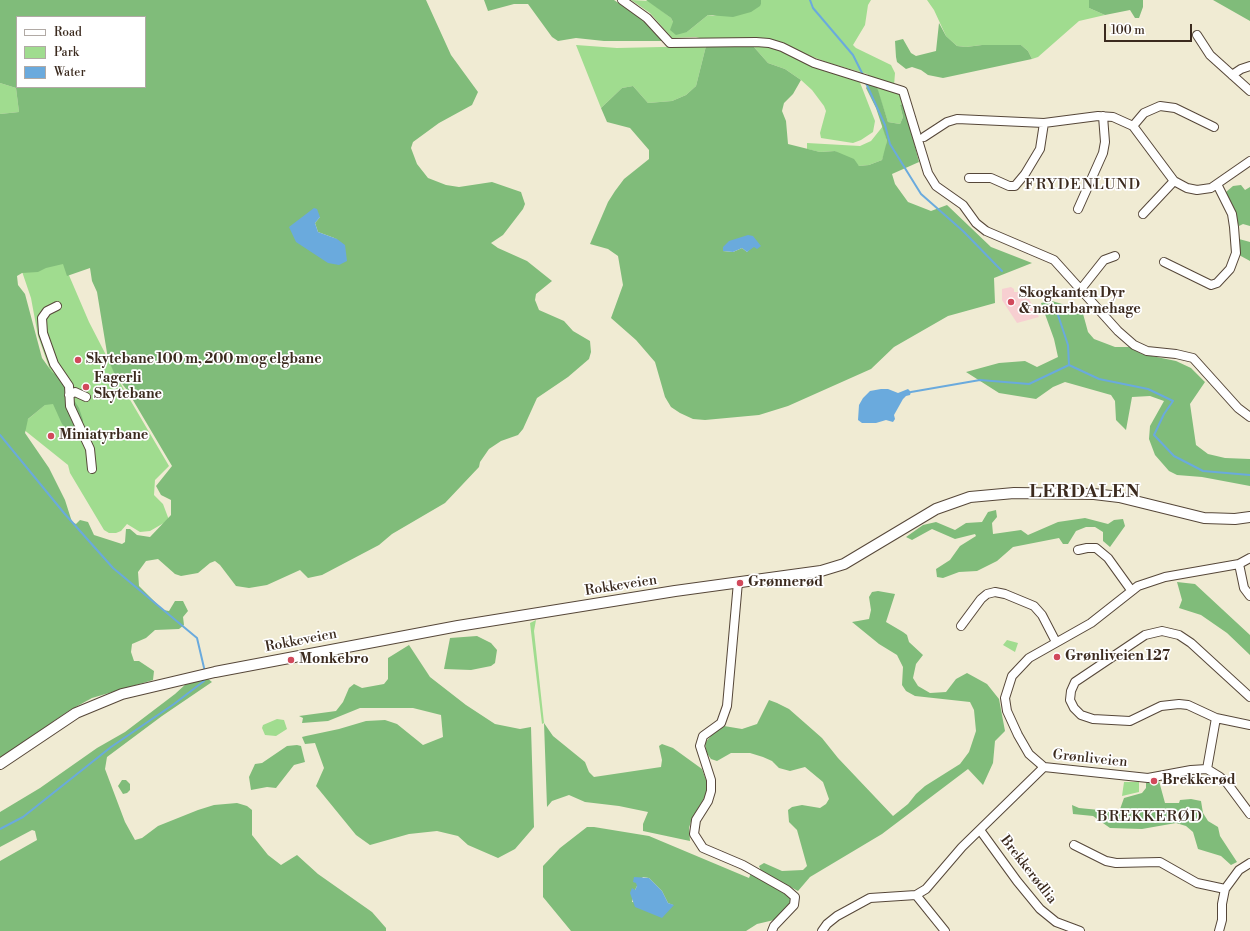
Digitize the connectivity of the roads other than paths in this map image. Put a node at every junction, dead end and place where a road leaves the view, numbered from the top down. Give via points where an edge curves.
1 (622, 0) edge
2 (1197, 35) dead end
3 (1250, 66) edge
4 (1232, 75) junction
5 (1250, 91) edge
6 (1103, 116) junction
7 (1044, 123) junction
8 (1133, 126) junction
9 (1214, 128) dead end
10 (921, 139) junction
11 (1250, 161) edge
12 (969, 178) dead end
13 (1174, 181) junction
14 (1217, 184) junction
15 (1078, 209) dead end
16 (1143, 214) dead end
17 (1115, 256) dead end
18 (1164, 262) dead end
19 (1081, 289) junction
20 (58, 306) dead end
21 (69, 395) junction
22 (86, 397) dead end
23 (1250, 417) edge
24 (92, 469) dead end
25 (1250, 517) edge
26 (1078, 550) dead end
27 (1250, 558) edge
28 (1239, 564) junction
29 (738, 582) junction
30 (1131, 590) junction
31 (1250, 596) edge
32 (961, 626) dead end
33 (1056, 642) junction
34 (1250, 697) edge
35 (1216, 718) junction
36 (1250, 725) edge
37 (0, 764) edge
38 (1044, 767) junction
39 (1207, 769) junction
40 (1250, 814) edge
41 (980, 830) junction
42 (1074, 845) dead end
43 (1250, 863) edge
44 (1224, 889) junction
45 (916, 895) junction
46 (772, 931) edge
47 (822, 931) edge
48 (945, 931) edge
49 (1080, 931) edge
50 (1219, 931) edge

1 - 10 street via 647,18 670,43 769,43 814,63 903,92
2 - 4 street via 1210,55
3 - 4 street
4 - 5 street
6 - 7 street
6 - 8 street via 1113,117
6 - 15 street via 1103,153
7 - 10 street via 957,119 947,122
7 - 12 street via 1040,149 1025,174 1014,186 991,178
8 - 9 street via 1144,113 1160,106 1180,110
8 - 13 street
10 - 19 street via 928,173 936,186 963,205 986,232 1051,258
11 - 14 street
13 - 14 street via 1197,190 1211,188
13 - 16 street
14 - 18 street via 1229,206 1234,227 1236,253 1230,269 1218,283 1211,285
17 - 19 street via 1104,260
19 - 23 street via 1134,345 1146,351 1193,358 1238,408
20 - 21 street via 47,311 41,324 51,358 67,381
21 - 22 street via 75,392
21 - 24 street via 72,413 90,449
25 - 29 main road, Rokkeveien via 1204,518 1119,497 1094,494 1027,492 982,495 958,500 936,509 844,564 821,571
26 - 30 street via 1096,548 1112,563
27 - 28 street, Grønliveien
28 - 30 street, Grønliveien via 1165,577
28 - 31 street via 1244,588
29 - 37 main road, Rokkeveien via 458,626 204,674 122,694 95,704 65,720
29 - 46 street via 727,706 721,724 703,736 700,746 711,780 711,791 696,820 694,834 703,848 743,865 795,897 794,906
30 - 33 street, Grønliveien via 1091,623
32 - 33 street via 981,599 995,592 1034,606 1042,615
33 - 38 street, Grønliveien via 1029,658 1012,676 1005,698 1007,712 1018,735 1029,754
34 - 35 street via 1191,643 1179,635 1162,631 1145,635 1075,682 1071,691 1070,700 1074,708 1081,715 1093,719 1130,721 1170,704 1188,706
35 - 36 street
35 - 39 street
38 - 39 street, Grønliveien via 1148,778
38 - 41 street, Brekkerødlia
39 - 40 street via 1227,783
41 - 45 street, Brekkerødlia via 943,867 926,889
41 - 49 street, Brekkerødlia via 1016,881 1040,909 1056,922
42 - 44 street via 1106,861 1116,863 1160,862 1198,883
43 - 44 street via 1239,870
44 - 50 street
45 - 47 street via 870,898 838,916
45 - 48 street

